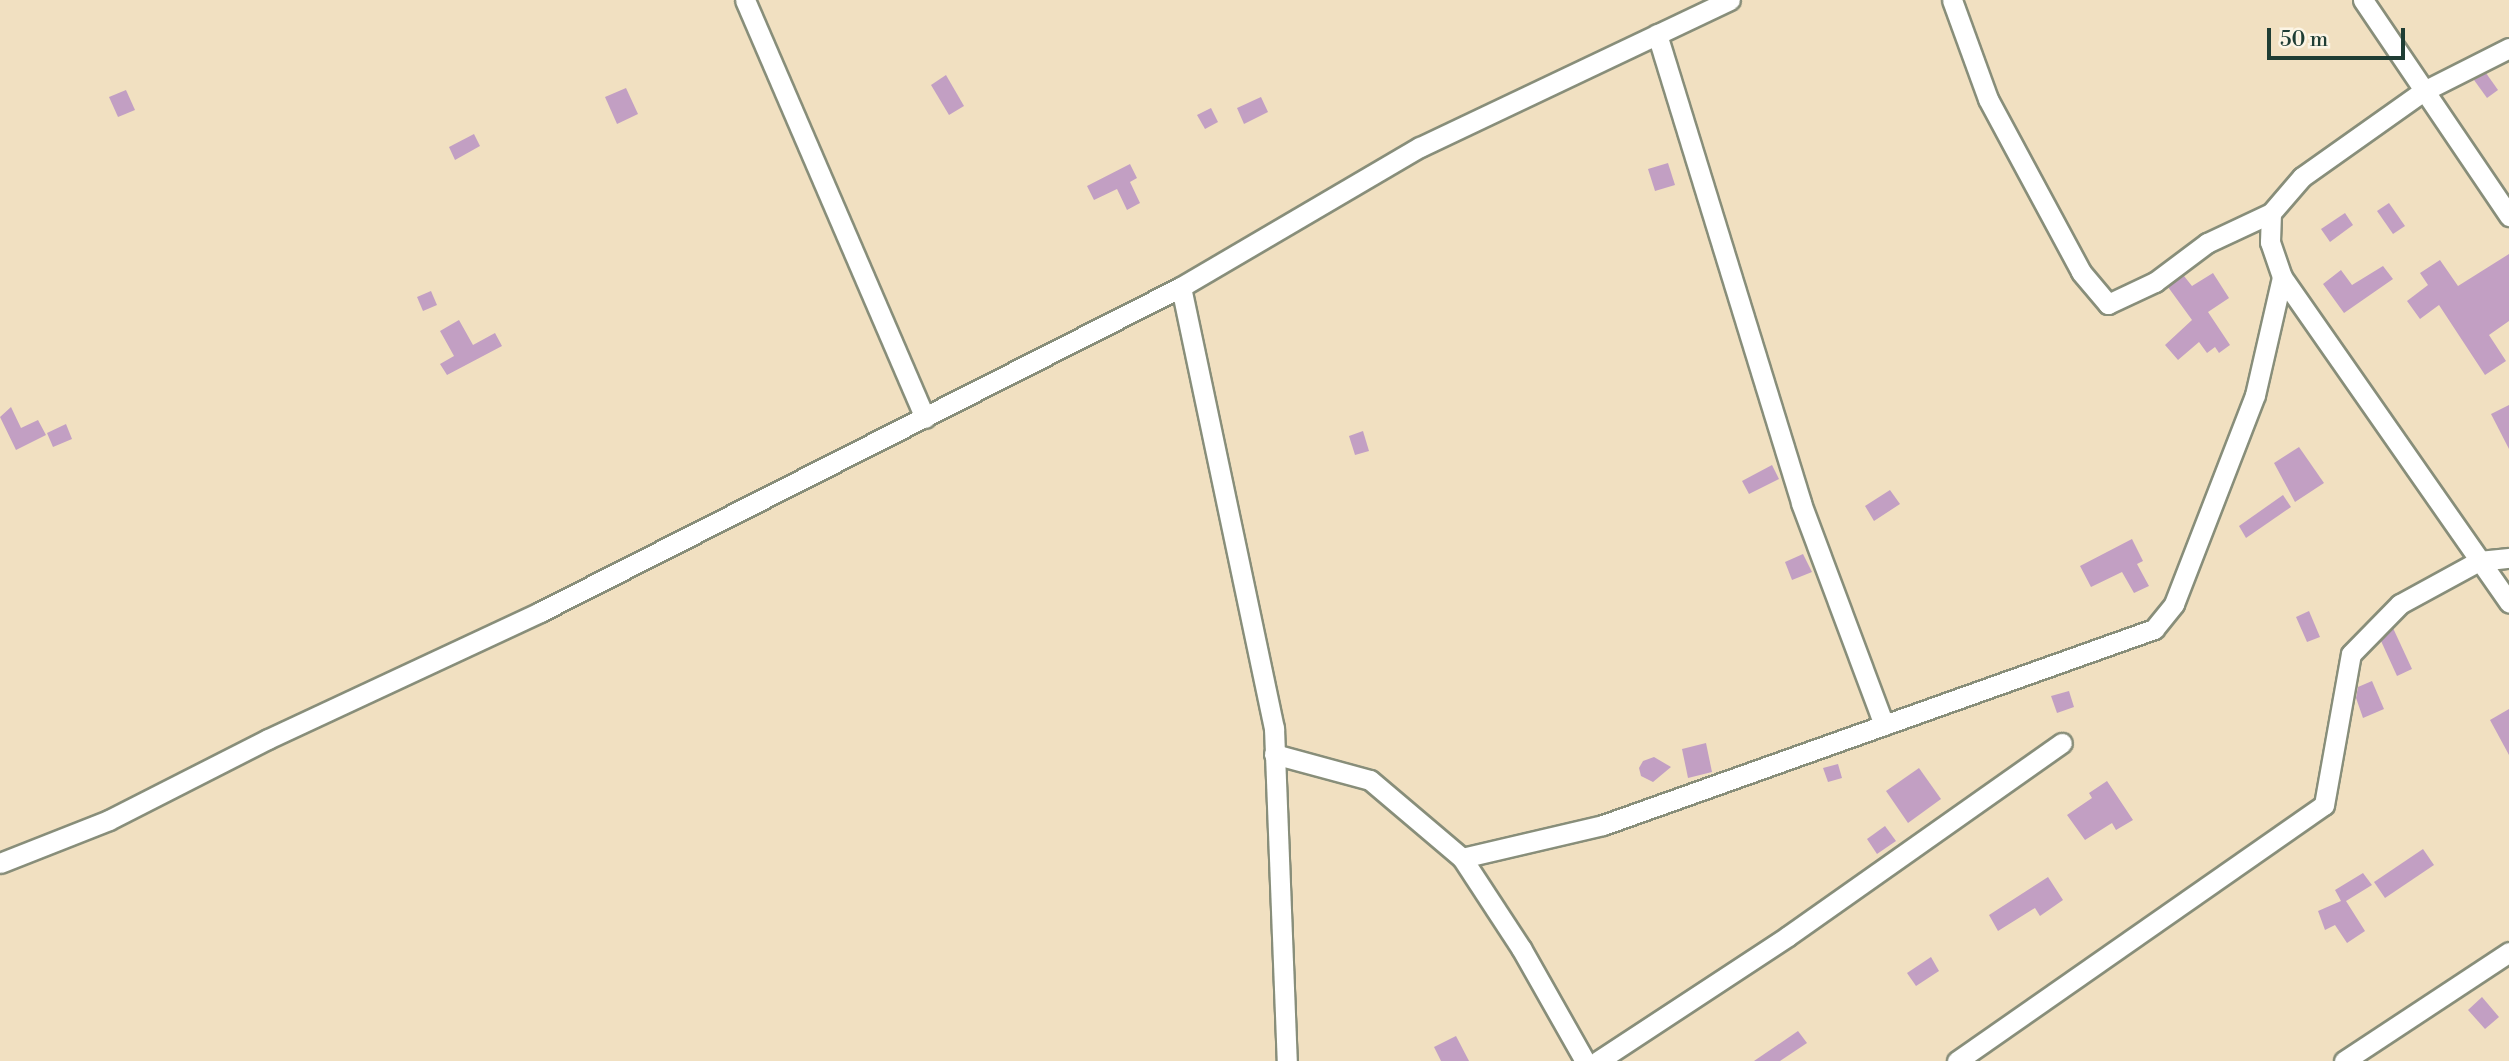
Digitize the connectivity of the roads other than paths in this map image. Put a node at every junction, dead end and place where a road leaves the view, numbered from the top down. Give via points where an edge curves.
1 (745, 0) edge
2 (1730, 0) edge
3 (1952, 0) edge
4 (2363, 0) edge
5 (1657, 34) junction
6 (2509, 48) edge
7 (2422, 92) junction
8 (2271, 213) junction
9 (2509, 216) edge
10 (2282, 277) junction
11 (1181, 287) junction
12 (925, 418) junction
13 (2509, 558) edge
14 (2479, 561) junction
15 (2509, 603) edge
16 (1885, 725) junction
17 (2062, 743) dead end
18 (1274, 754) junction
19 (1462, 858) junction
20 (0, 863) edge
21 (2509, 951) edge
22 (1287, 1061) edge
23 (1586, 1061) edge
24 (1598, 1061) edge
25 (1957, 1061) edge
26 (2344, 1061) edge

1 - 12 street
2 - 5 street
3 - 8 street via 1988,99 2081,272 2108,304 2155,282 2207,243
4 - 7 street
5 - 11 street via 1420,147
5 - 16 street via 1801,503
6 - 7 street
7 - 8 street via 2302,177
7 - 9 street
8 - 10 street via 2270,242
10 - 14 street
10 - 16 street via 2255,395 2175,604 2154,628
11 - 12 street
11 - 18 street via 1273,728
12 - 20 street via 540,612 268,739 109,820
13 - 14 street
14 - 15 street
14 - 25 street via 2400,604 2351,654 2324,805
16 - 19 street via 1603,825
17 - 24 street via 1788,936
18 - 19 street via 1370,780
18 - 22 street
19 - 23 street
21 - 26 street

